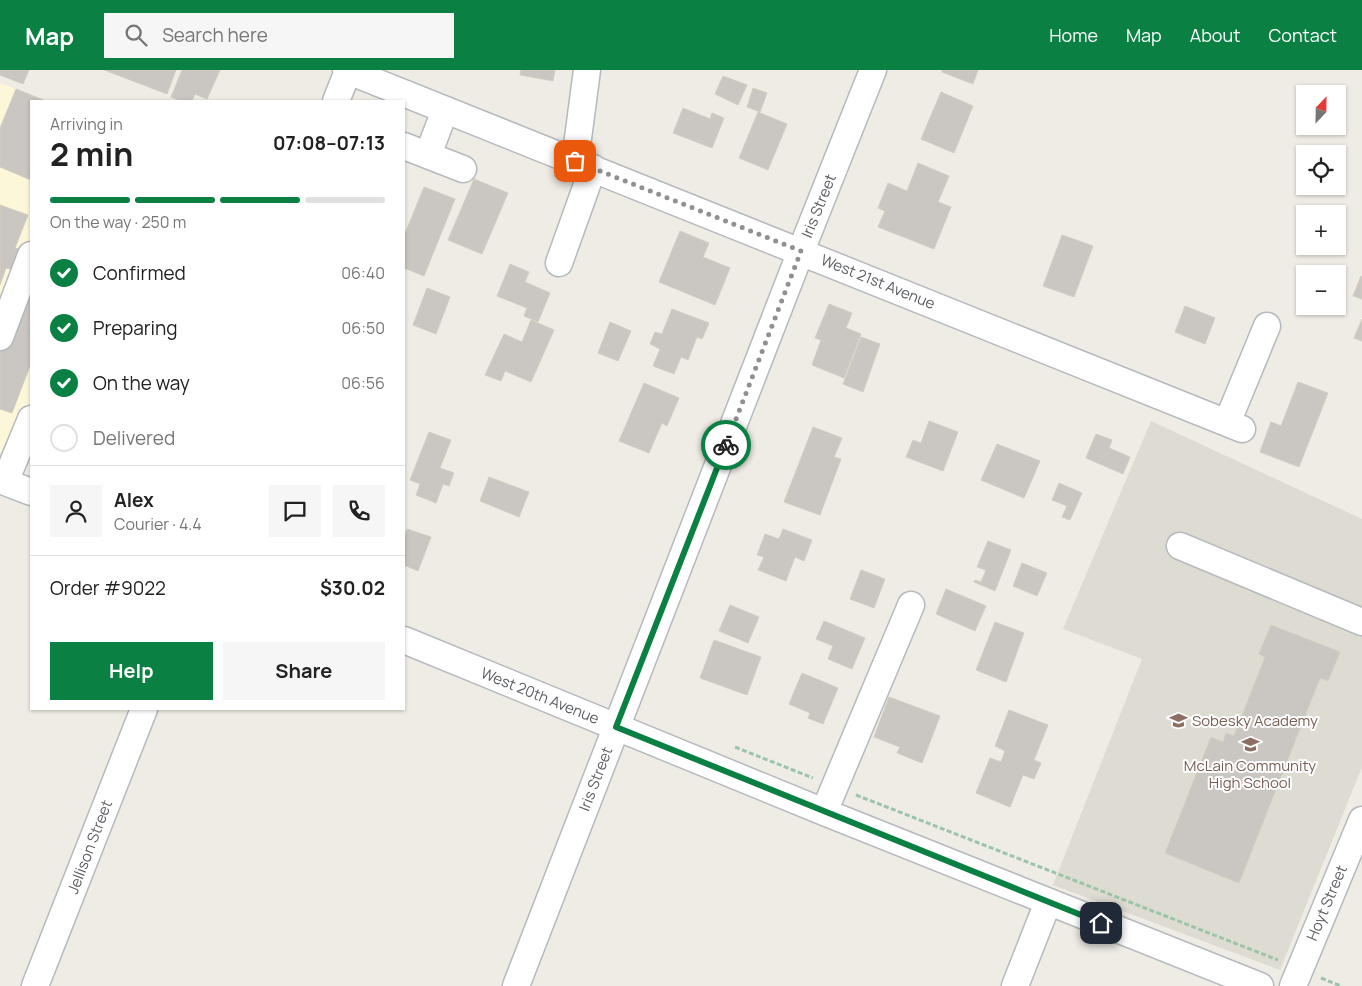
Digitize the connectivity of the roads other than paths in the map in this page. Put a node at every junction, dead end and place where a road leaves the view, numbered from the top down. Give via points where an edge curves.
1 (347, 70) edge
2 (587, 70) edge
3 (873, 70) edge
4 (336, 100) edge
5 (445, 110) junction
6 (405, 146) edge
7 (428, 155) junction
8 (584, 165) junction
9 (463, 170) dead end
10 (801, 251) junction
11 (30, 258) edge
12 (559, 263) dead end
13 (1267, 326) dead end
14 (0, 337) edge
15 (30, 421) edge
16 (3, 481) edge
17 (30, 492) edge
18 (1180, 546) dead end
19 (911, 604) dead end
20 (1362, 622) edge
21 (405, 640) edge
22 (144, 710) edge
23 (616, 727) junction
24 (824, 812) junction
25 (1362, 820) edge
26 (1048, 902) junction
27 (1296, 977) edge
28 (35, 986) edge
29 (516, 986) edge
30 (1014, 986) edge
31 (1260, 986) edge

1 - 4 street
1 - 5 street, West 21st Avenue
2 - 8 street
3 - 10 street, Iris Street
5 - 7 street
5 - 8 street, West 21st Avenue
6 - 7 street
7 - 9 street
8 - 10 street, West 21st Avenue
8 - 12 street
10 - 13 street, West 21st Avenue via 1235,426
10 - 23 street, Iris Street
11 - 14 street
15 - 16 street
16 - 17 street
18 - 20 street
19 - 24 street
21 - 23 street, West 20th Avenue
22 - 28 street, Jellison Street
23 - 24 street, West 20th Avenue
23 - 29 street, Iris Street
24 - 26 street, West 20th Avenue
25 - 27 street, Hoyt Street
26 - 30 street
26 - 31 street, West 20th Avenue

